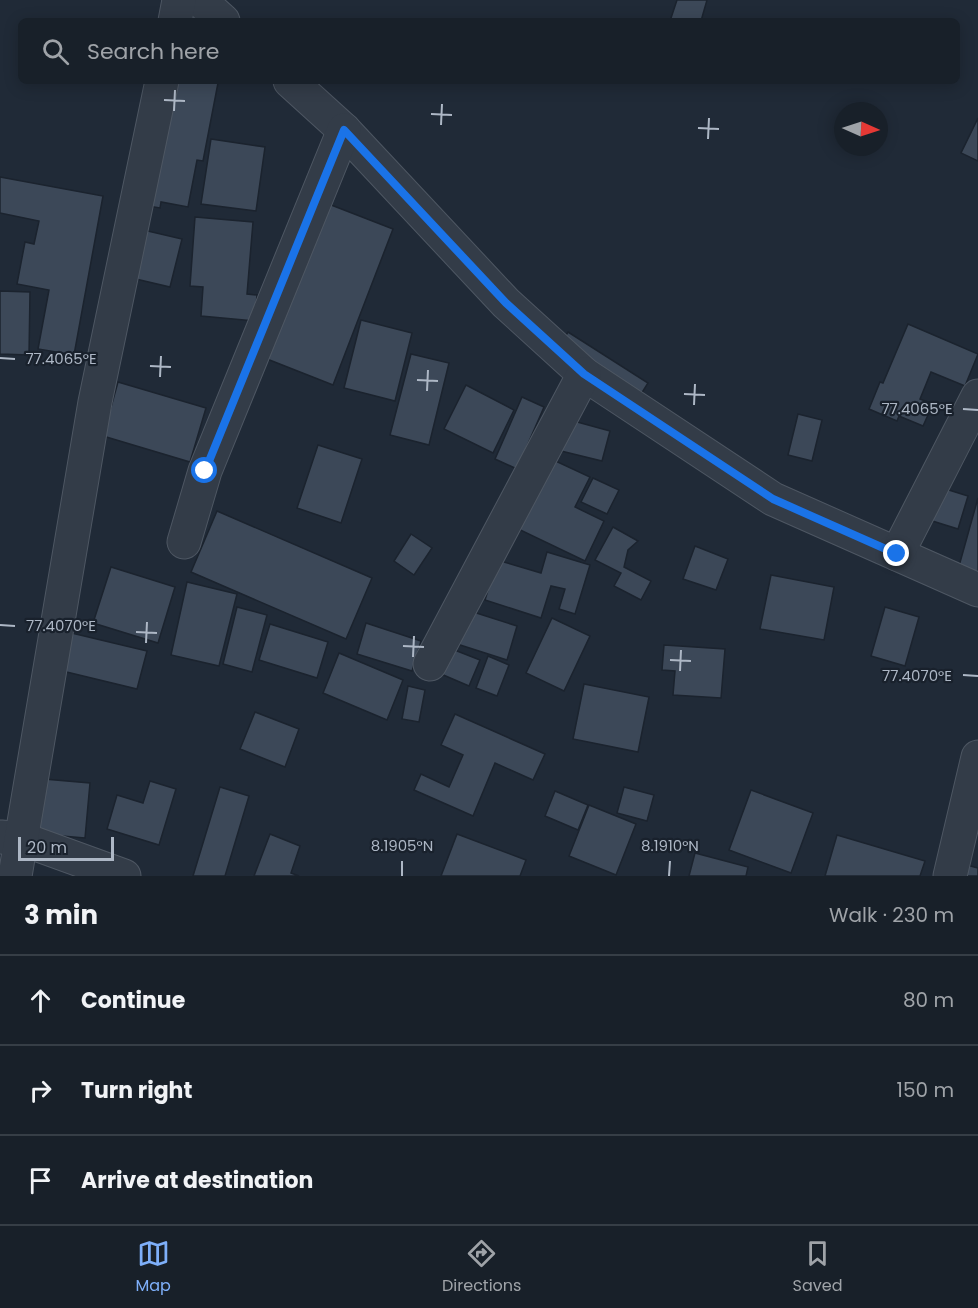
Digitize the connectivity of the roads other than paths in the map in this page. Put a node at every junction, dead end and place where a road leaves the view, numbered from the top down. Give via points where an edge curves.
1 (179, 0) edge
2 (200, 0) edge
3 (176, 18) edge
4 (221, 18) edge
5 (161, 84) edge
6 (293, 84) edge
7 (344, 130) junction
8 (584, 374) junction
9 (978, 396) edge
10 (184, 542) dead end
11 (897, 554) junction
12 (978, 590) edge
13 (430, 664) dead end
14 (978, 757) edge
15 (11, 838) edge
16 (15, 876) edge
17 (124, 876) edge
18 (950, 876) edge

1 - 3 street
2 - 4 street
5 - 15 street
6 - 7 street
7 - 8 street via 506,303
7 - 10 street via 205,471
8 - 11 street via 773,499
8 - 13 street
9 - 11 street
11 - 12 street
14 - 18 street
15 - 16 street
15 - 17 street

